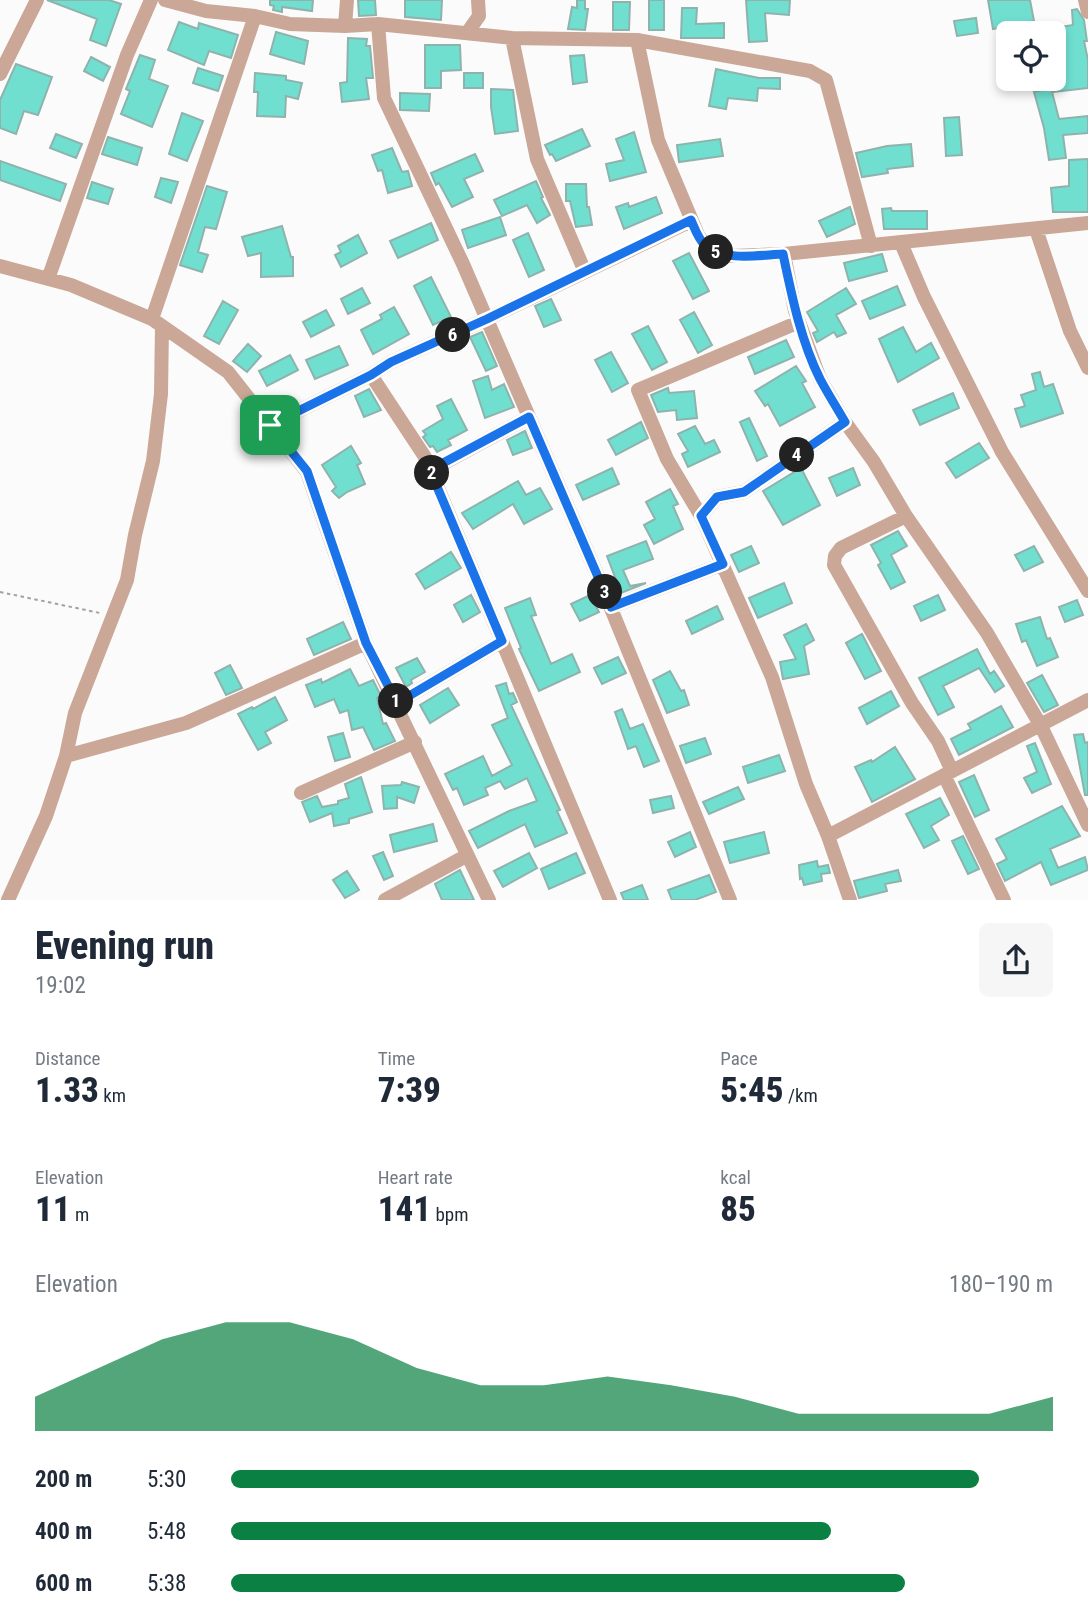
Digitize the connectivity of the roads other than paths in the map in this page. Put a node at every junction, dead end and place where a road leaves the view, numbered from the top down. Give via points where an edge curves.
1 (37, 0) edge
2 (151, 0) edge
3 (165, 0) edge
4 (347, 0) edge
5 (478, 0) edge
6 (1085, 0) edge
7 (1088, 12) edge
8 (255, 16) junction
9 (378, 24) junction
10 (345, 26) junction
11 (467, 33) junction
12 (512, 38) junction
13 (637, 40) junction
14 (0, 74) edge
15 (691, 220) junction
16 (1088, 223) edge
17 (1036, 229) junction
18 (901, 243) junction
19 (871, 246) junction
20 (783, 254) junction
21 (0, 266) edge
22 (585, 272) junction
23 (48, 279) junction
24 (487, 319) junction
25 (157, 322) junction
26 (799, 322) junction
27 (1088, 368) edge
28 (371, 375) junction
29 (529, 417) junction
30 (845, 422) junction
31 (270, 425) junction
32 (430, 470) junction
33 (701, 516) junction
34 (906, 516) junction
35 (723, 564) junction
36 (1088, 591) edge
37 (611, 607) junction
38 (502, 641) junction
39 (366, 643) junction
40 (1088, 701) edge
41 (397, 703) junction
42 (1041, 726) junction
43 (415, 742) junction
44 (66, 756) junction
45 (948, 773) junction
46 (301, 793) dead end
47 (1088, 825) edge
48 (828, 836) junction
49 (466, 856) junction
50 (8, 900) edge
51 (385, 900) edge
52 (489, 900) edge
53 (610, 900) edge
54 (730, 900) edge
55 (850, 900) edge
56 (1004, 900) edge

1 - 14 street
2 - 23 street
3 - 8 street via 206,11
4 - 10 street
5 - 11 street via 479,16
6 - 7 street
8 - 10 street via 290,24
8 - 25 street
9 - 10 street
9 - 11 street
9 - 24 street via 384,98
11 - 12 street
12 - 13 street
12 - 22 street via 537,159
13 - 15 street via 658,140
13 - 19 street via 810,71 826,80
15 - 20 street via 705,245 717,252 731,256
15 - 22 street
16 - 17 street
17 - 18 street
17 - 27 street via 1070,331
18 - 19 street
18 - 36 street via 1002,452
19 - 20 street
20 - 26 street
21 - 23 street
22 - 24 street
23 - 25 street via 110,299
24 - 28 street
24 - 29 street
25 - 31 street via 228,372
25 - 44 street via 161,394 153,461 127,580 75,713
26 - 30 street via 820,379
26 - 33 street via 638,390 667,458
28 - 31 street
28 - 32 street
29 - 32 street
29 - 37 street
30 - 33 street via 744,492 717,497
30 - 34 street
31 - 39 street via 307,471
32 - 38 street
33 - 35 street
34 - 42 street via 987,633
34 - 45 street via 841,548 834,565 938,741
35 - 37 street
35 - 48 street via 772,677 806,785
37 - 54 street
38 - 41 street
38 - 53 street
39 - 41 street
39 - 44 street via 186,723
40 - 42 street
41 - 43 street
42 - 45 street
42 - 47 street
43 - 46 street
43 - 49 street
44 - 50 street via 46,816
45 - 48 street
45 - 56 street
48 - 55 street
49 - 51 street
49 - 52 street

